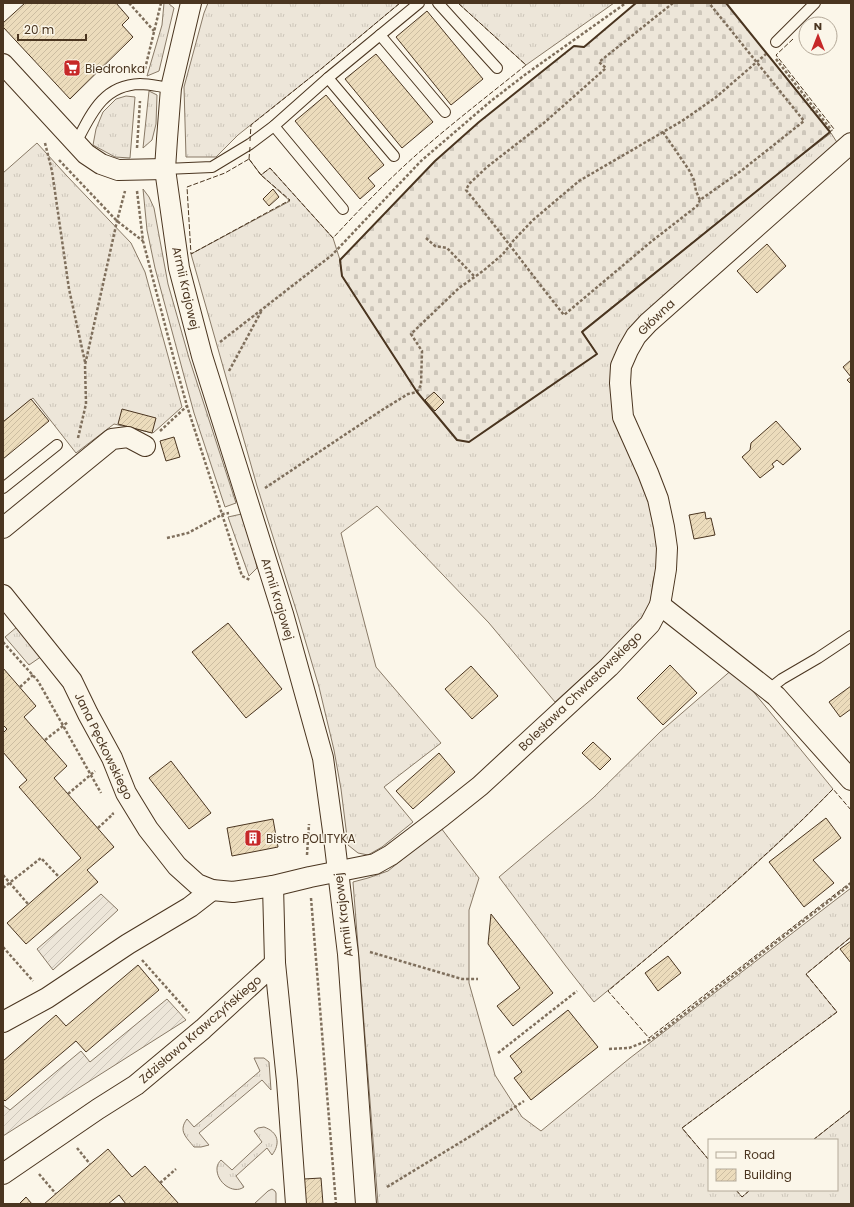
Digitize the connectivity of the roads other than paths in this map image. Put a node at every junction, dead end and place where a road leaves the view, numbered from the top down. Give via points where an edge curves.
1 (191, 3) edge
2 (419, 3) edge
3 (438, 3) edge
4 (815, 3) edge
5 (380, 35) junction
6 (776, 42) dead end
7 (3, 64) edge
8 (497, 68) dead end
9 (328, 78) junction
10 (171, 88) junction
11 (445, 112) dead end
12 (274, 126) junction
13 (76, 143) junction
14 (848, 145) edge
15 (394, 156) dead end
16 (165, 169) junction
17 (343, 209) dead end
18 (57, 445) dead end
19 (145, 446) road end
20 (3, 488) edge
21 (3, 528) edge
22 (3, 595) edge
23 (660, 605) junction
24 (851, 636) edge
25 (768, 690) junction
26 (851, 780) edge
27 (338, 872) junction
28 (273, 886) junction
29 (212, 890) junction
30 (276, 963) junction
31 (3, 1022) edge
32 (3, 1174) edge
33 (296, 1204) edge
34 (366, 1204) edge

1 - 10 street, Armii Krajowej
2 - 5 lane
3 - 8 lane
4 - 6 lane
5 - 9 lane
5 - 11 lane
7 - 13 street
9 - 12 lane
9 - 15 lane
10 - 13 lane via 141,84 123,86 106,95 88,119
10 - 16 street, Armii Krajowej
12 - 16 lane via 212,167
12 - 17 lane
13 - 16 street via 101,164 118,170
14 - 23 street, Główna via 648,323 636,336 621,366 623,417 658,499 664,526 666,569
16 - 27 street, Armii Krajowej via 179,268 202,356 283,614 322,758
18 - 20 lane
19 - 21 street via 128,437 112,439
22 - 29 street, Jana Pęckowskiego via 72,681 112,758 126,793 148,829 176,866 198,884
23 - 25 street
23 - 27 street, Bolesława Chwastowskiego via 650,624 609,667 480,786 391,855 375,864
24 - 25 lane
25 - 26 street
27 - 28 street, Jana Pęckowskiego
27 - 34 street, Armii Krajowej via 348,954
28 - 29 street, Jana Pęckowskiego via 233,892
28 - 30 street, Zdzisława Krawczyńskiego
29 - 31 street via 190,907 128,944 47,998
30 - 32 street, Zdzisława Krawczyńskiego via 136,1085
30 - 33 street, Zdzisława Krawczyńskiego

